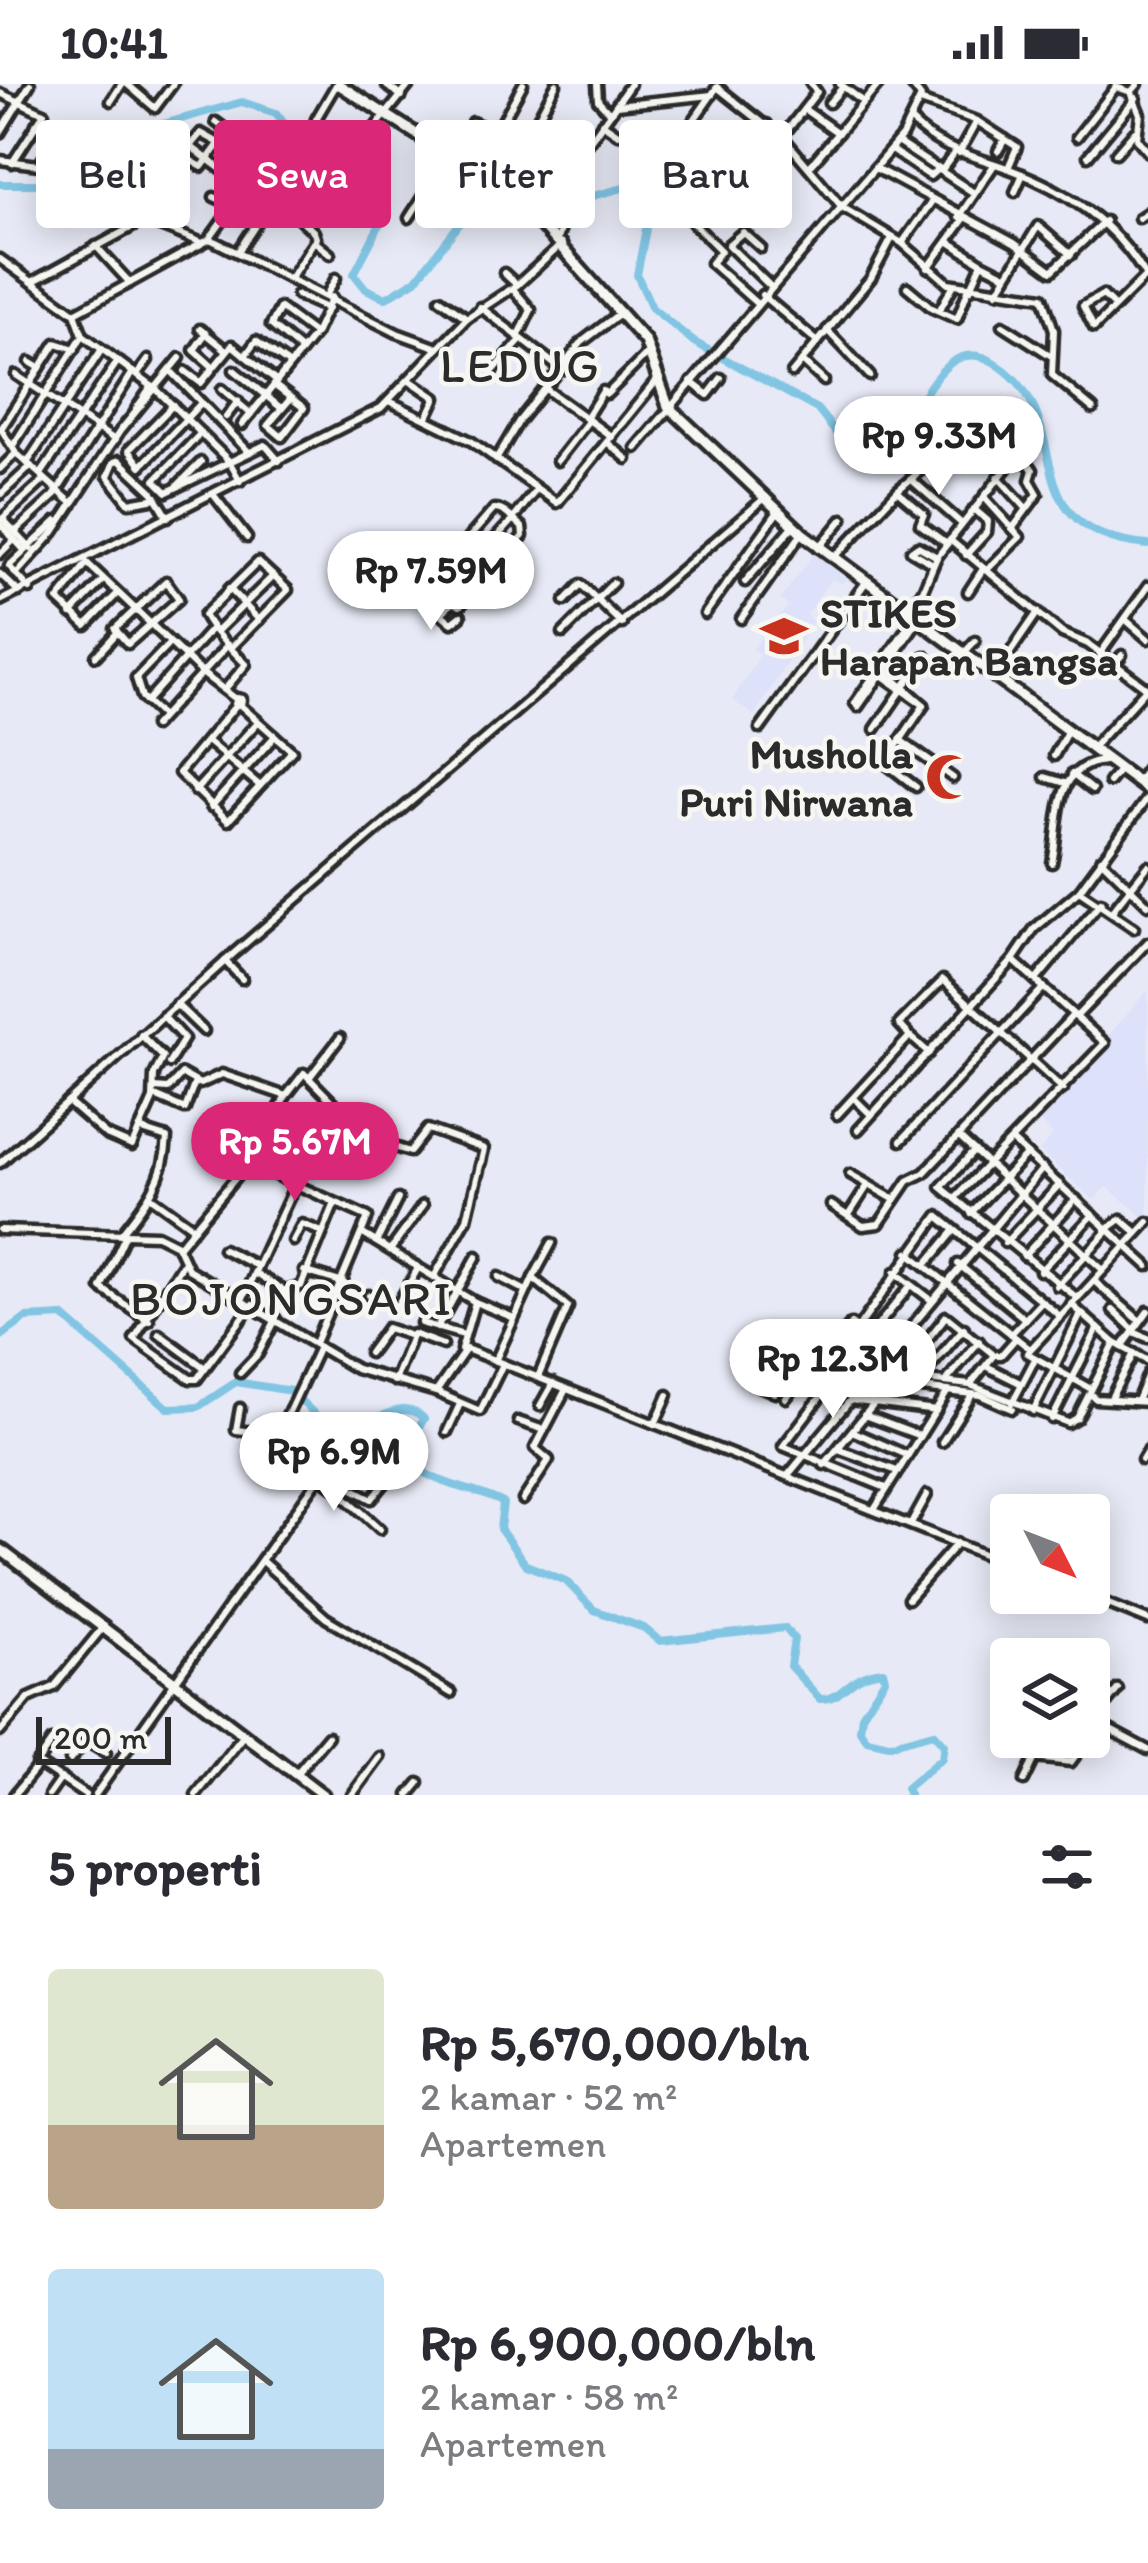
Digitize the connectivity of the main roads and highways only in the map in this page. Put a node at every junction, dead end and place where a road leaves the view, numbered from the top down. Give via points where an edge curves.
1 (337, 84) edge
2 (1148, 796) edge
3 (0, 1549) edge
4 (319, 1794) edge

1 - 2 main road via 499,178 651,352 672,410 819,548
3 - 4 main road

